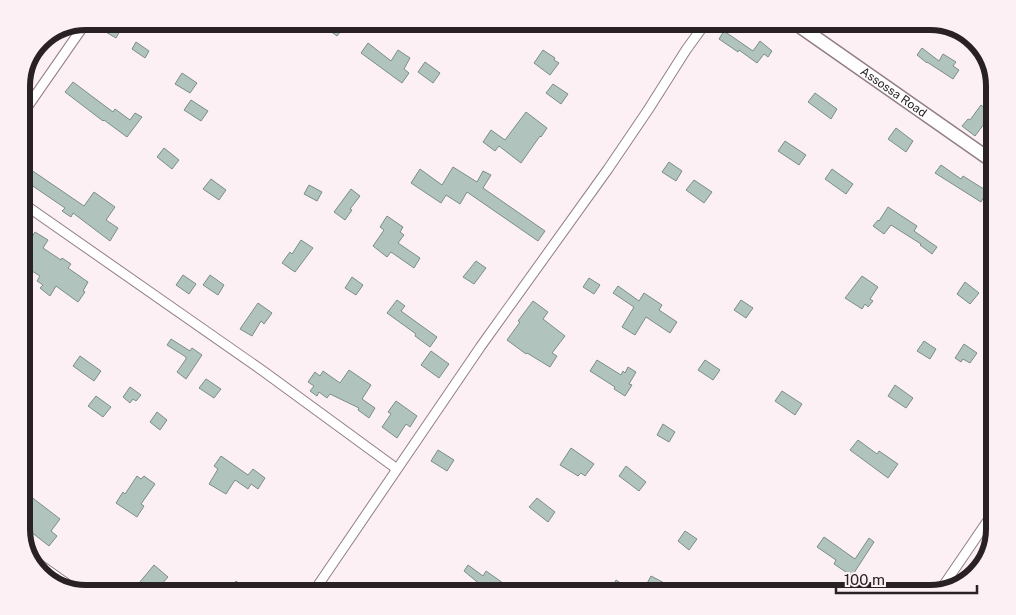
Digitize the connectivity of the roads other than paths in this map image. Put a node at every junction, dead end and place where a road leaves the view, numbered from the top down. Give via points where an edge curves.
1 (700, 30) edge
2 (805, 30) edge
3 (79, 31) edge
4 (30, 103) edge
5 (986, 157) edge
6 (30, 208) edge
7 (397, 469) junction
8 (986, 523) edge
9 (945, 583) edge
10 (318, 585) edge

1 - 7 street via 613,162 480,346
2 - 5 street, Assossa Road
3 - 4 street
6 - 7 street
7 - 10 street
8 - 9 street

